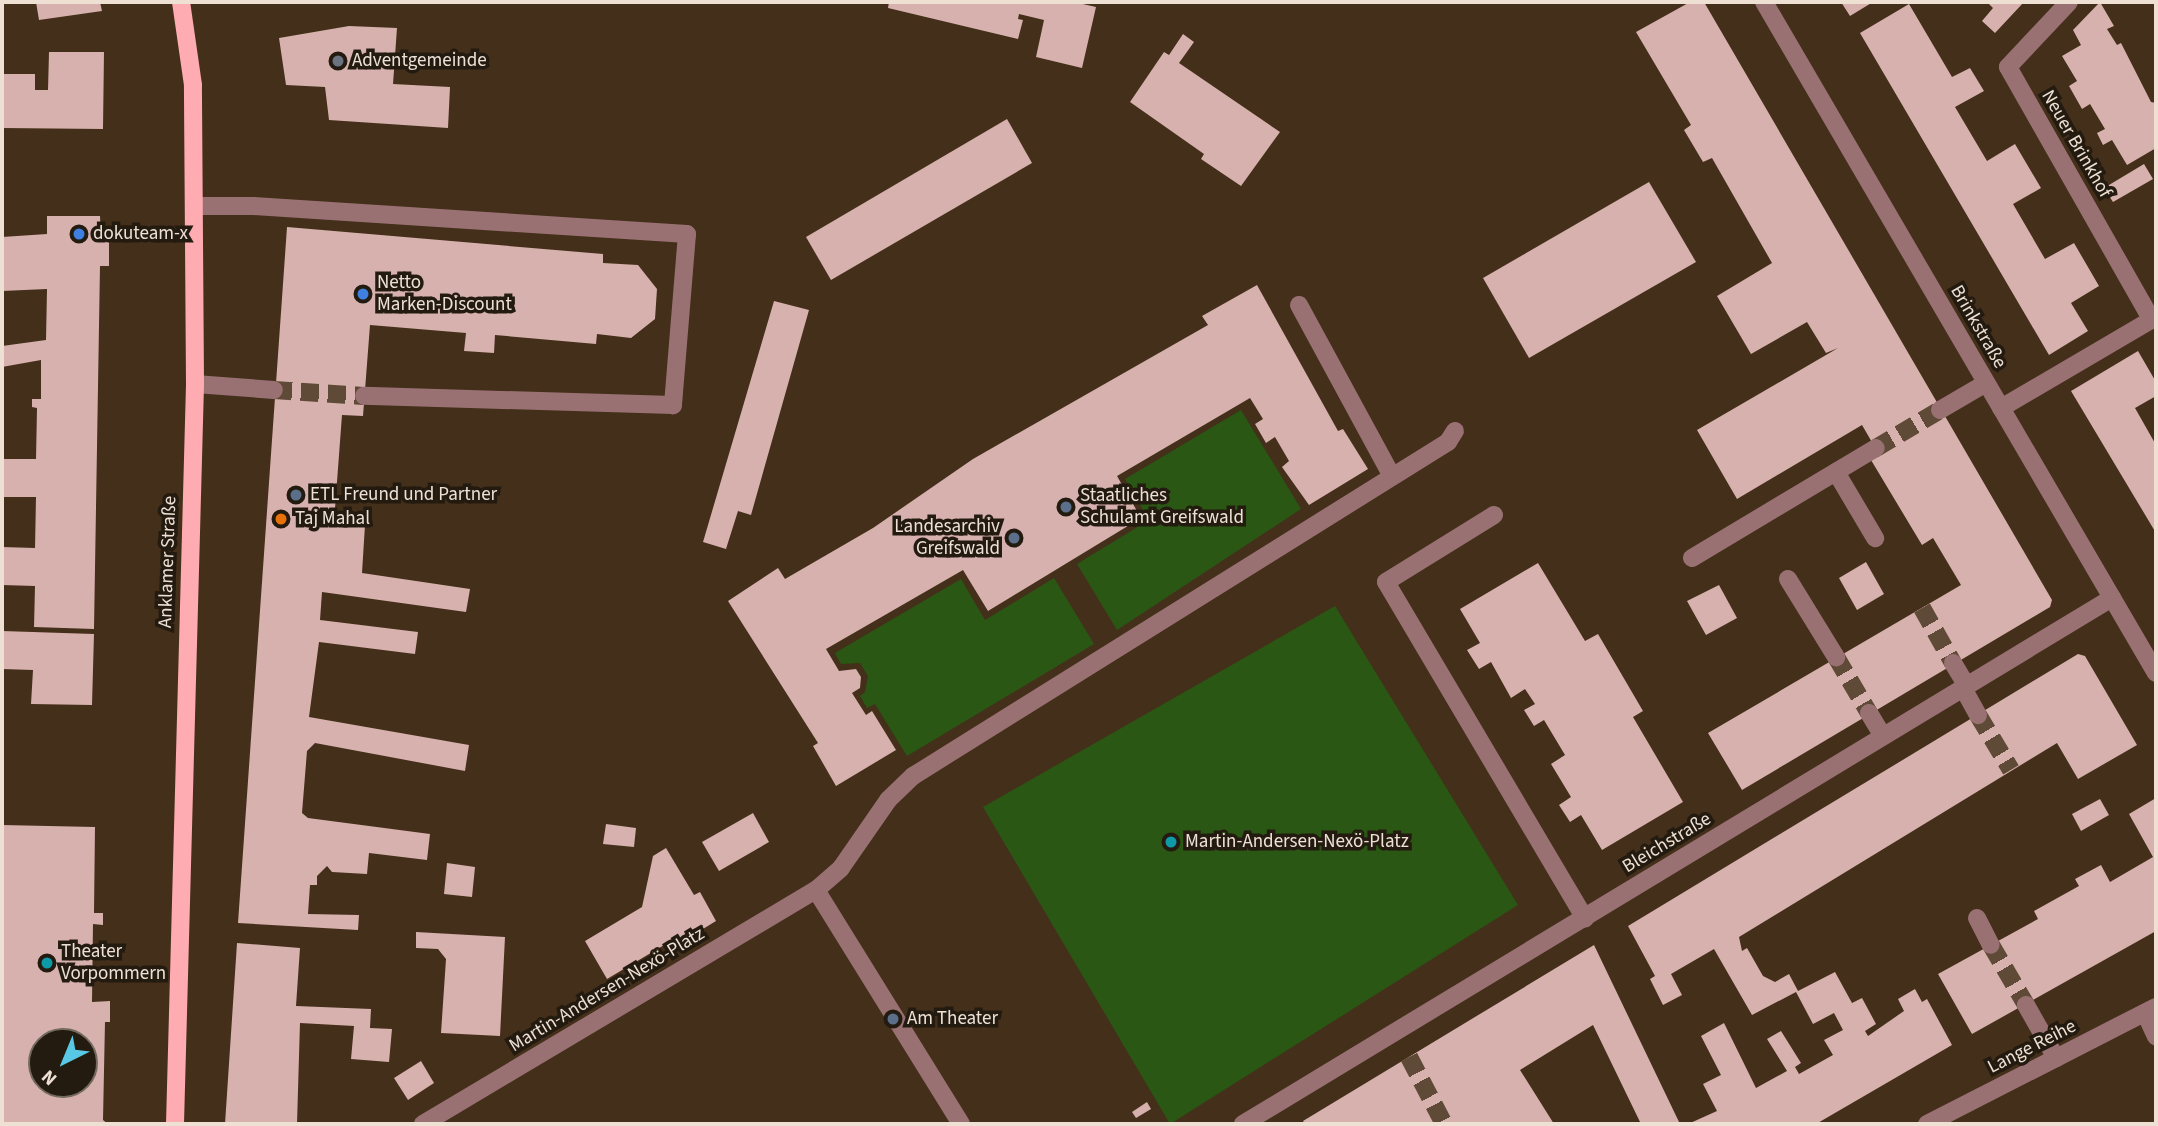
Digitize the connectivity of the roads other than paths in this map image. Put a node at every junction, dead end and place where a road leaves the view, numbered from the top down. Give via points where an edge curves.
1 (181, 2) edge
2 (1764, 2) edge
3 (2069, 2) edge
4 (195, 206) junction
5 (1299, 305) dead end
6 (2154, 319) edge
7 (1986, 383) junction
8 (195, 384) junction
9 (274, 390) tunnel mouth
10 (364, 396) tunnel mouth
11 (2001, 408) junction
12 (1940, 410) tunnel mouth
13 (1455, 431) dead end
14 (1876, 448) tunnel mouth
15 (1836, 472) junction
16 (1392, 476) junction
17 (1494, 515) dead end
18 (1875, 537) dead end
19 (1692, 558) dead end
20 (1788, 579) dead end
21 (2112, 598) junction
22 (1836, 657) tunnel mouth
23 (1954, 663) tunnel mouth
24 (2155, 666) edge
25 (1965, 687) junction
26 (1869, 713) tunnel mouth
27 (1978, 715) tunnel mouth
28 (1883, 736) junction
29 (816, 890) junction
30 (1585, 918) junction
31 (1977, 918) dead end
32 (1991, 945) tunnel mouth
33 (2026, 1005) tunnel mouth
34 (2151, 1010) edge
35 (2156, 1037) edge
36 (2056, 1058) junction
37 (175, 1124) edge
38 (423, 1124) edge
39 (961, 1124) edge
40 (1243, 1124) edge
41 (1927, 1124) edge

1 - 4 main road, Anklamer Straße via 193,85
2 - 7 street, Brinkstraße
3 - 6 street, Neuer Brinkhof via 2008,68
4 - 8 main road, Anklamer Straße
4 - 10 street via 687,234 673,405
5 - 16 street
6 - 11 street, Neuer Brinkhof
7 - 11 street, Brinkstraße
7 - 12 street
8 - 9 street
8 - 37 main road, Anklamer Straße
11 - 21 street, Brinkstraße
13 - 16 street, Martin-Andersen-Nexö-Platz via 1448,442
14 - 15 street
15 - 18 street
15 - 19 street
16 - 29 street, Martin-Andersen-Nexö-Platz via 913,776 888,800 841,868
17 - 30 street via 1386,582
20 - 22 street
21 - 24 street, Brinkstraße
21 - 25 street, Bleichstraße
23 - 25 street
25 - 27 street
25 - 28 street, Bleichstraße
26 - 28 street
28 - 30 street, Bleichstraße
29 - 38 street, Martin-Andersen-Nexö-Platz
29 - 39 street
30 - 40 street, Bleichstraße
31 - 32 street
33 - 36 street
34 - 35 street
34 - 36 street, Lange Reihe
36 - 41 street, Lange Reihe

